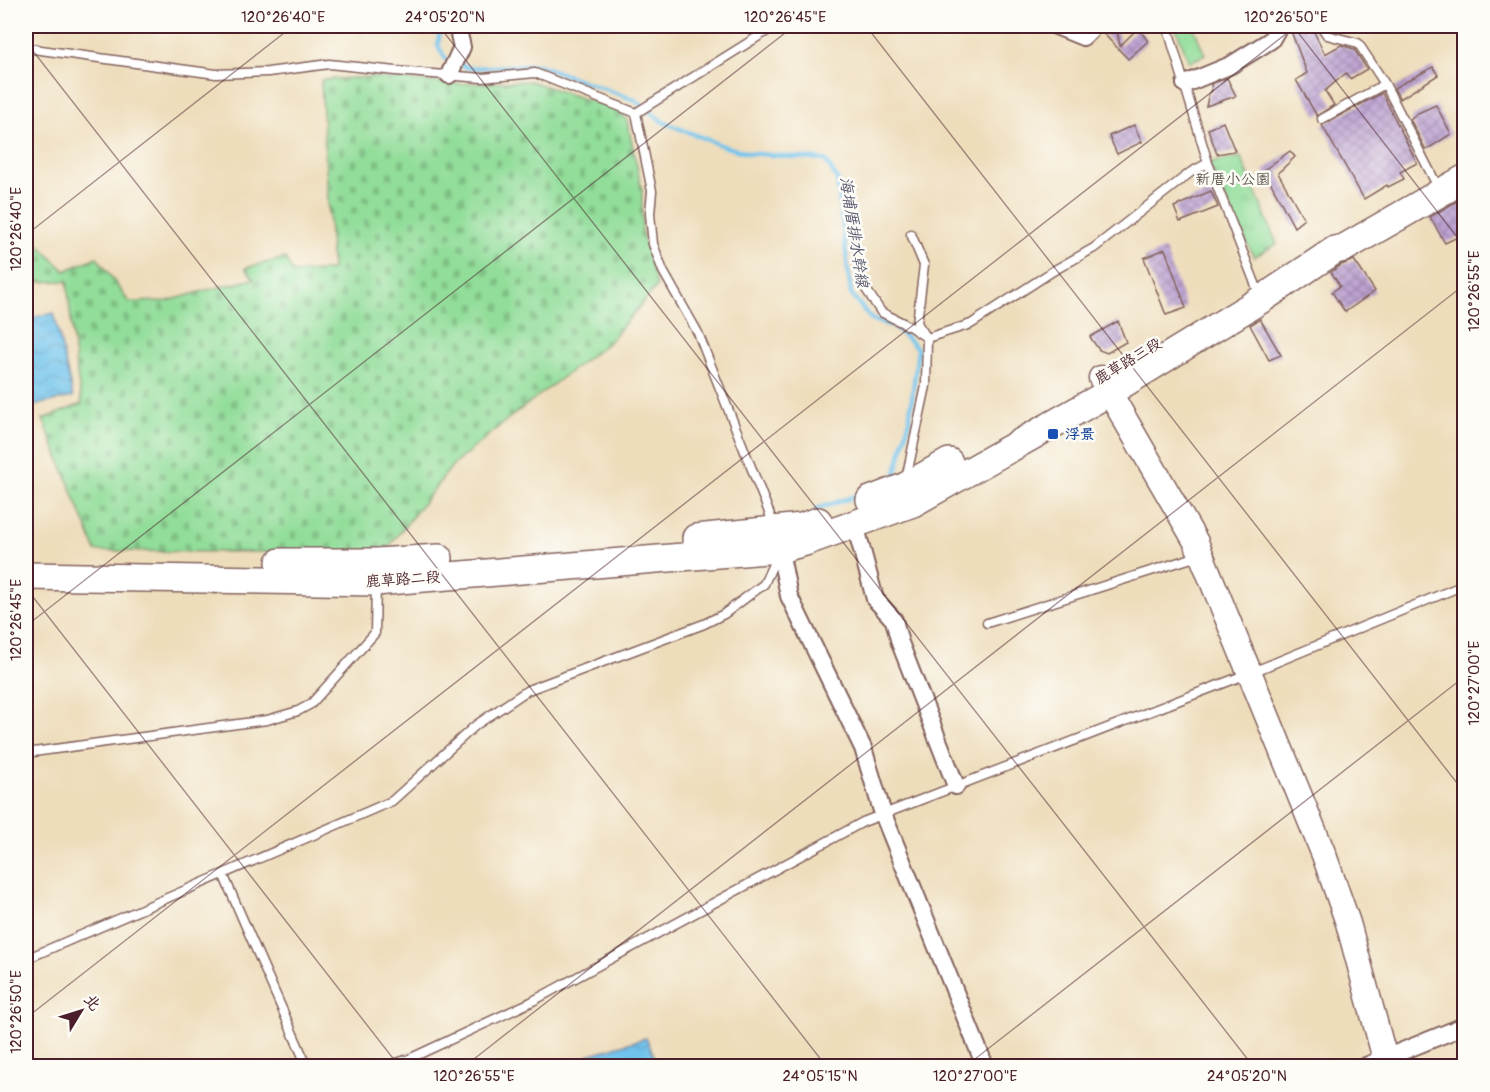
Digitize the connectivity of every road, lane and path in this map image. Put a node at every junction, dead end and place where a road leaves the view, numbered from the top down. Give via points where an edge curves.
1 (457, 26) edge
2 (775, 26) edge
3 (1056, 26) edge
4 (1094, 26) edge
5 (1167, 26) edge
6 (1279, 26) edge
7 (1321, 26) edge
8 (26, 48) edge
9 (449, 75) junction
10 (1185, 84) junction
11 (1385, 84) junction
12 (636, 113) junction
13 (1322, 119) dead end
14 (1464, 159) edge
15 (1208, 163) junction
16 (1464, 178) edge
17 (1436, 184) junction
18 (911, 234) dead end
19 (864, 286) dead end
20 (1258, 291) junction
21 (927, 338) junction
22 (1105, 385) junction
23 (909, 495) junction
24 (855, 524) junction
25 (778, 539) junction
26 (1201, 555) junction
27 (26, 561) edge
28 (26, 576) edge
29 (375, 582) junction
30 (1464, 585) edge
31 (987, 623) dead end
32 (1250, 673) junction
33 (26, 753) edge
34 (956, 786) junction
35 (883, 814) junction
36 (223, 874) junction
37 (26, 959) edge
38 (1464, 1026) edge
39 (410, 1063) edge
40 (1379, 1064) edge
41 (307, 1066) edge
42 (387, 1066) edge
43 (985, 1066) edge

1 - 9 street via 462,47
2 - 12 lane
3 - 4 street via 1083,37
5 - 10 lane
6 - 10 street via 1271,40 1231,65
7 - 11 lane via 1327,35 1358,43
8 - 9 lane via 216,74 329,64
9 - 12 lane via 482,78 536,73
10 - 15 lane
11 - 13 lane
11 - 17 lane
12 - 25 lane via 652,191 653,244 663,272 698,333
14 - 17 main road, 鹿草路三段
15 - 20 lane
15 - 21 lane via 1094,248 971,324
16 - 17 main road, 鹿草路三段
17 - 20 main road, 鹿草路三段 via 1331,235
18 - 21 lane via 924,265 918,323
19 - 21 lane via 881,312
20 - 22 main road, 鹿草路三段
21 - 23 lane via 927,386
22 - 23 main road, 鹿草路三段
22 - 26 street
23 - 24 main road, 鹿草路三段
23 - 25 main road, 鹿草路三段 via 802,527
24 - 25 main road, 鹿草路三段 via 806,542
24 - 34 street via 875,599 894,620
25 - 27 main road, 鹿草路二段 via 377,562
25 - 29 main road, 鹿草路二段
25 - 35 street via 789,597 863,748
25 - 36 lane via 764,584 724,614 528,690 476,725 392,801
26 - 31 lane
26 - 32 street
28 - 29 main road, 鹿草路二段
29 - 33 lane via 375,633 311,704 298,711 267,720
30 - 32 lane
32 - 34 lane
32 - 40 street via 1348,923
34 - 35 lane
35 - 39 lane
35 - 43 street
36 - 37 lane
36 - 41 lane
38 - 40 street
39 - 42 lane

